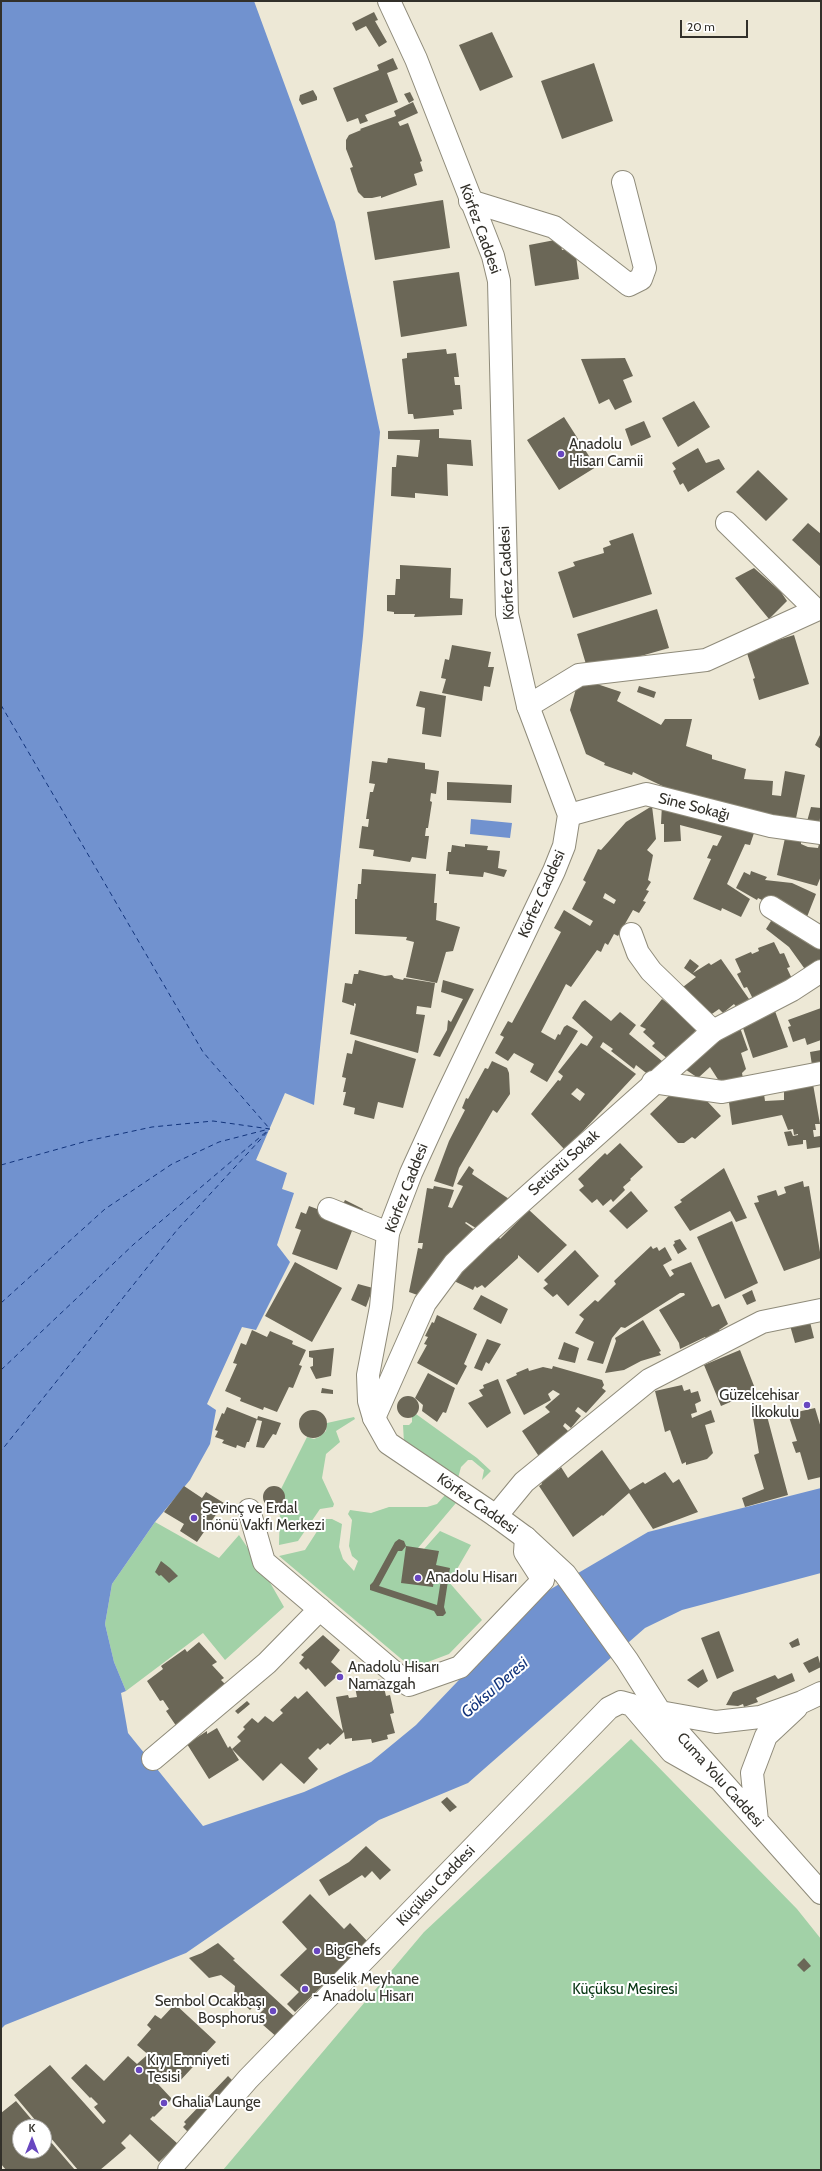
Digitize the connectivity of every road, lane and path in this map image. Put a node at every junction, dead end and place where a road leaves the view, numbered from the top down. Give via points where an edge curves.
1 (389, 1) edge
2 (623, 182) dead end
3 (470, 201) junction
4 (727, 523) dead end
5 (528, 706) junction
6 (569, 816) junction
7 (818, 835) edge
8 (771, 907) dead end
9 (631, 934) dead end
10 (821, 938) edge
11 (821, 971) edge
12 (713, 1030) junction
13 (821, 1073) edge
14 (653, 1082) junction
15 (328, 1210) dead end
16 (388, 1233) junction
17 (821, 1310) edge
18 (374, 1418) junction
19 (250, 1510) dead end
20 (496, 1516) junction
21 (526, 1538) junction
22 (320, 1609) junction
23 (627, 1660) joint
24 (821, 1693) edge
25 (802, 1702) junction
26 (660, 1712) junction
27 (153, 1759) dead end
28 (720, 1780) junction
29 (757, 1821) junction
30 (821, 1893) edge
31 (169, 2170) edge

1 - 3 street, Körfez Caddesi via 416,59
2 - 3 street via 645,268 641,279 629,285 554,227
3 - 5 street, Körfez Caddesi via 493,256 499,280 507,614
4 - 5 street via 816,610 706,660 579,675
5 - 6 street, Körfez Caddesi
6 - 7 street, Sine Sokağı via 646,794 771,826
6 - 16 street, Körfez Caddesi via 564,846 554,871 411,1173
8 - 10 street
9 - 12 street via 638,953 651,971
11 - 12 street, Setüstü Sokak via 792,990
12 - 14 street, Setüstü Sokak
13 - 14 street via 722,1092
14 - 18 street, Setüstü Sokak via 454,1264 424,1302
15 - 16 street
16 - 18 street, Körfez Caddesi via 380,1308 368,1375 369,1401
17 - 20 street via 762,1322 649,1380 524,1482
18 - 20 street, Körfez Caddesi via 388,1443
19 - 22 street via 264,1562
20 - 21 street, Körfez Caddesi
21 - 22 street via 525,1552 543,1580 460,1666 409,1685
21 - 23 street, Körfez Caddesi via 565,1574
22 - 27 street via 267,1663
23 - 26 street, Cuma Yolu Caddesi
24 - 25 street
25 - 26 street via 760,1717 716,1722
25 - 29 street via 766,1736 752,1773
26 - 28 street, Cuma Yolu Caddesi
28 - 29 street, Cuma Yolu Caddesi
28 - 31 street, Küçüksu Caddesi via 672,1752 632,1705 621,1702 609,1708 248,2080
29 - 30 street, Cuma Yolu Caddesi

